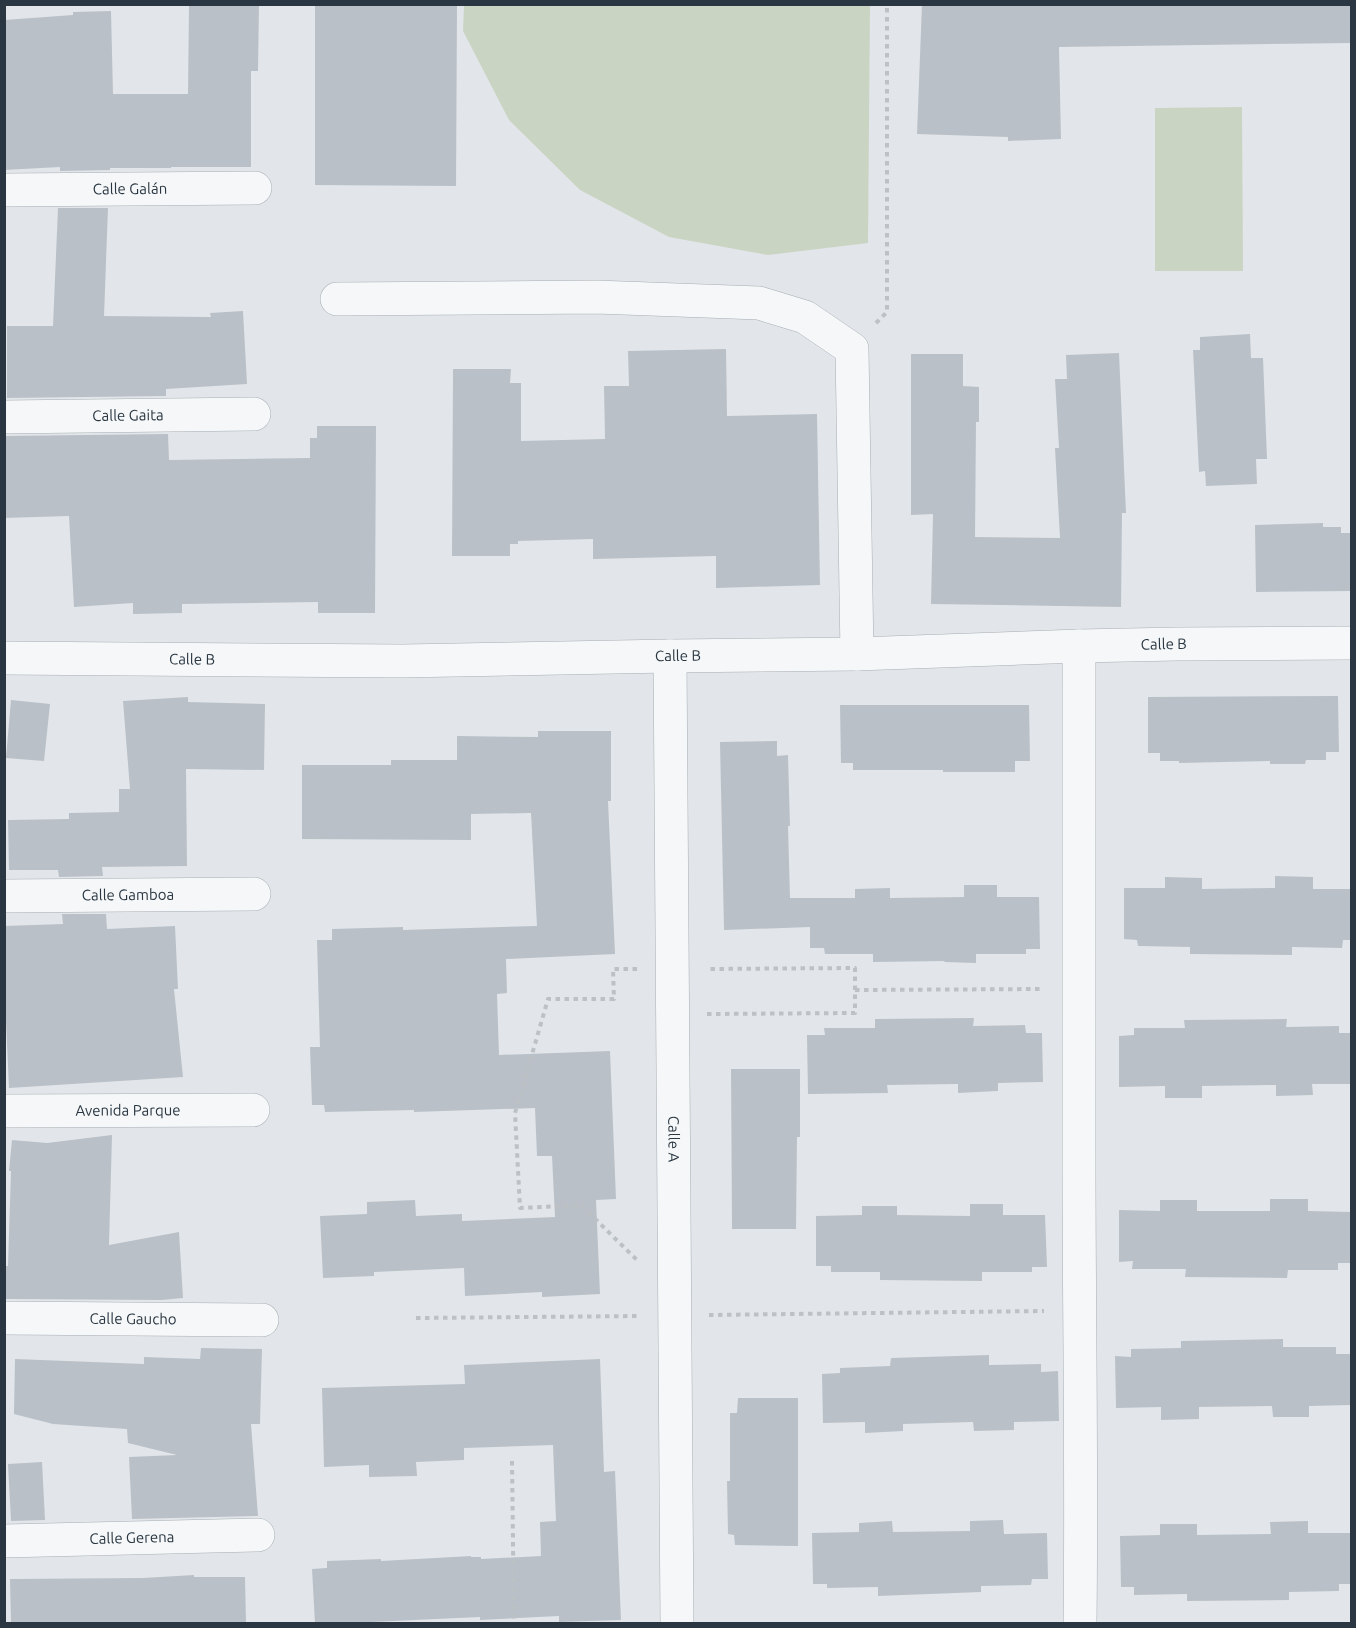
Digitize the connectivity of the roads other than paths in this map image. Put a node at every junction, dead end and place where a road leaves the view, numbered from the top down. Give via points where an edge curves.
1 (255, 188) dead end
2 (4, 190) edge
3 (337, 298) dead end
4 (254, 414) dead end
5 (4, 417) edge
6 (1352, 643) edge
7 (1079, 646) junction
8 (857, 654) junction
9 (670, 656) junction
10 (4, 658) edge
11 (254, 894) dead end
12 (4, 896) edge
13 (253, 1110) dead end
14 (4, 1111) edge
15 (4, 1318) edge
16 (262, 1320) dead end
17 (258, 1535) dead end
18 (4, 1541) edge
19 (677, 1623) edge
20 (1080, 1623) edge

1 - 2 street, Calle Galán
3 - 8 street via 596,297 759,303 805,317 852,349
4 - 5 street, Calle Gaita
6 - 7 street, Calle B
7 - 8 street, Calle B
7 - 20 street
8 - 9 street, Calle B
9 - 10 street, Calle B via 403,661
9 - 19 street, Calle A
11 - 12 street, Calle Gamboa
13 - 14 street, Avenida Parque
15 - 16 street, Calle Gaucho
17 - 18 street, Calle Gerena

